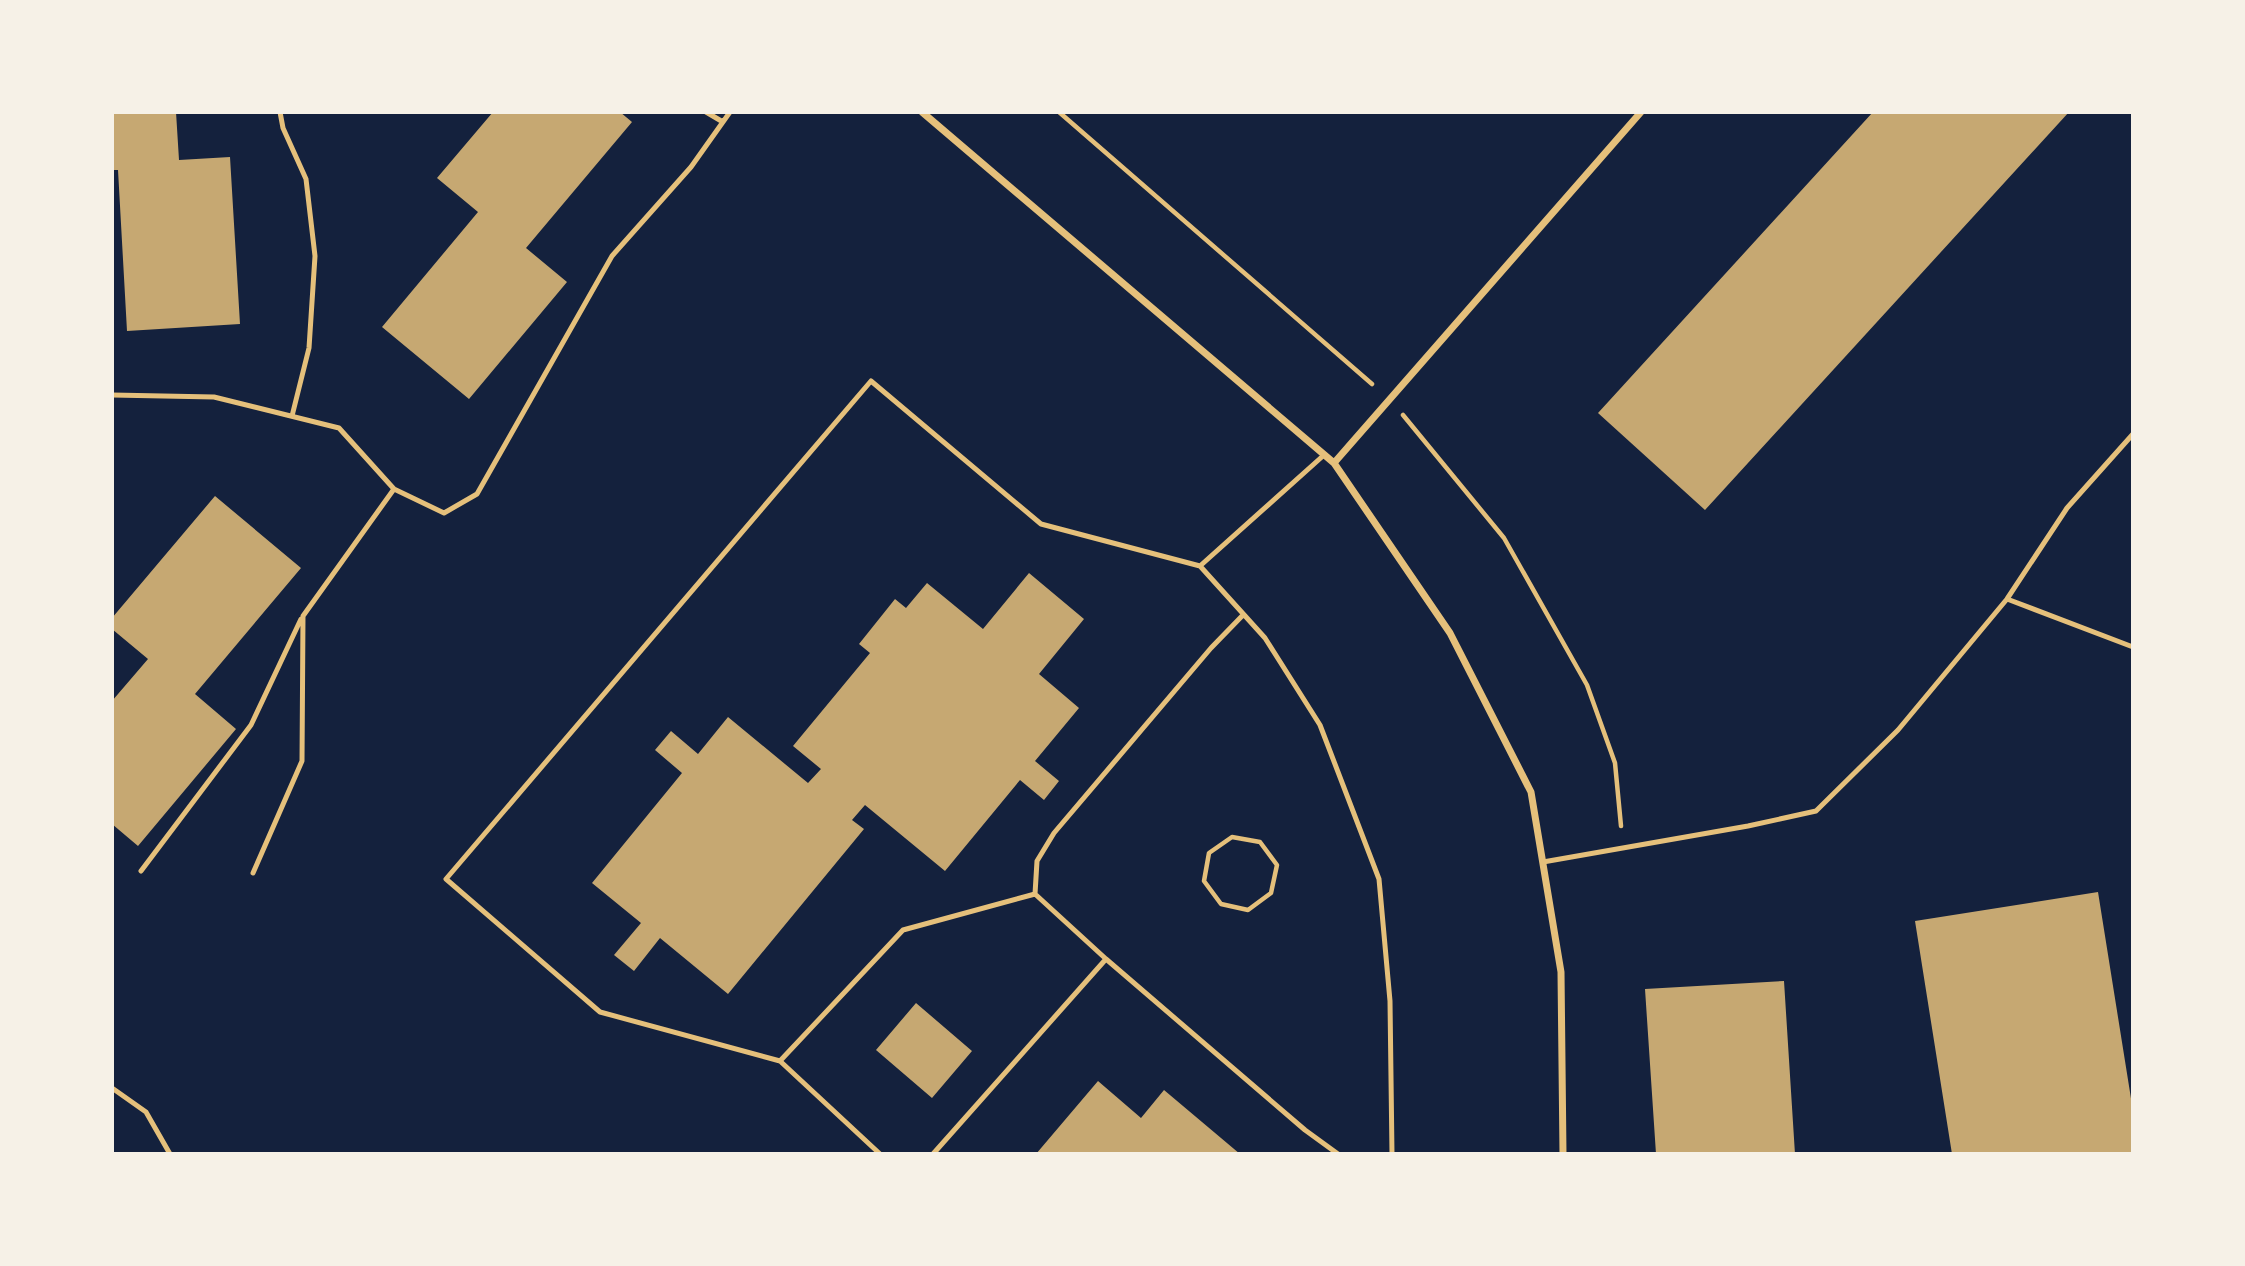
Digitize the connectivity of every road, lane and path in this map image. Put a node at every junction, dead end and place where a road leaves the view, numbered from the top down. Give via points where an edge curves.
1 (280, 112) edge
2 (706, 112) edge
3 (730, 112) edge
4 (922, 112) edge
5 (1059, 112) edge
6 (1641, 112) edge
7 (723, 122) junction
8 (112, 395) edge
9 (1390, 400) junction
10 (292, 416) junction
11 (2133, 434) edge
12 (1324, 455) junction
13 (1334, 464) junction
14 (394, 489) junction
15 (1200, 566) junction
16 (2007, 598) junction
17 (1244, 615) junction
18 (303, 616) junction
19 (2133, 647) edge
20 (1623, 848) junction
21 (1543, 862) junction
22 (141, 871) dead end
23 (253, 873) dead end
24 (1272, 893) joint
25 (1035, 894) junction
26 (1106, 959) junction
27 (780, 1061) junction
28 (112, 1088) edge
29 (170, 1154) edge
30 (880, 1154) edge
31 (933, 1154) edge
32 (1338, 1154) edge
33 (1392, 1154) edge
34 (1563, 1154) edge

1 - 10 lane via 306,179 315,256 309,348
2 - 7 lane
3 - 7 lane
4 - 12 street
5 - 9 path
6 - 9 street
7 - 14 lane via 691,167 612,256 477,494 444,513
8 - 10 lane via 215,397
9 - 13 street
9 - 20 path via 1504,538 1587,685 1615,763
10 - 14 lane via 339,428
11 - 16 lane via 2067,508
12 - 13 street
12 - 15 lane
13 - 21 street via 1450,633 1531,792
14 - 18 lane
15 - 17 lane
15 - 27 lane via 1041,524 871,381 446,879 600,1012
16 - 19 lane
16 - 20 lane via 1898,730 1816,810 1748,827
17 - 25 lane via 1054,833 1037,861
17 - 33 lane via 1265,639 1320,725 1380,878 1390,1001
18 - 22 lane via 251,725
18 - 23 lane via 302,761
20 - 21 lane
21 - 34 street via 1562,972
24 - 24 path via 1277,865 1260,842 1233,837 1209,853 1204,881 1220,904 1248,909
25 - 26 lane
25 - 27 lane via 903,930
26 - 31 lane
26 - 32 lane
27 - 30 lane
28 - 29 lane via 146,1112

